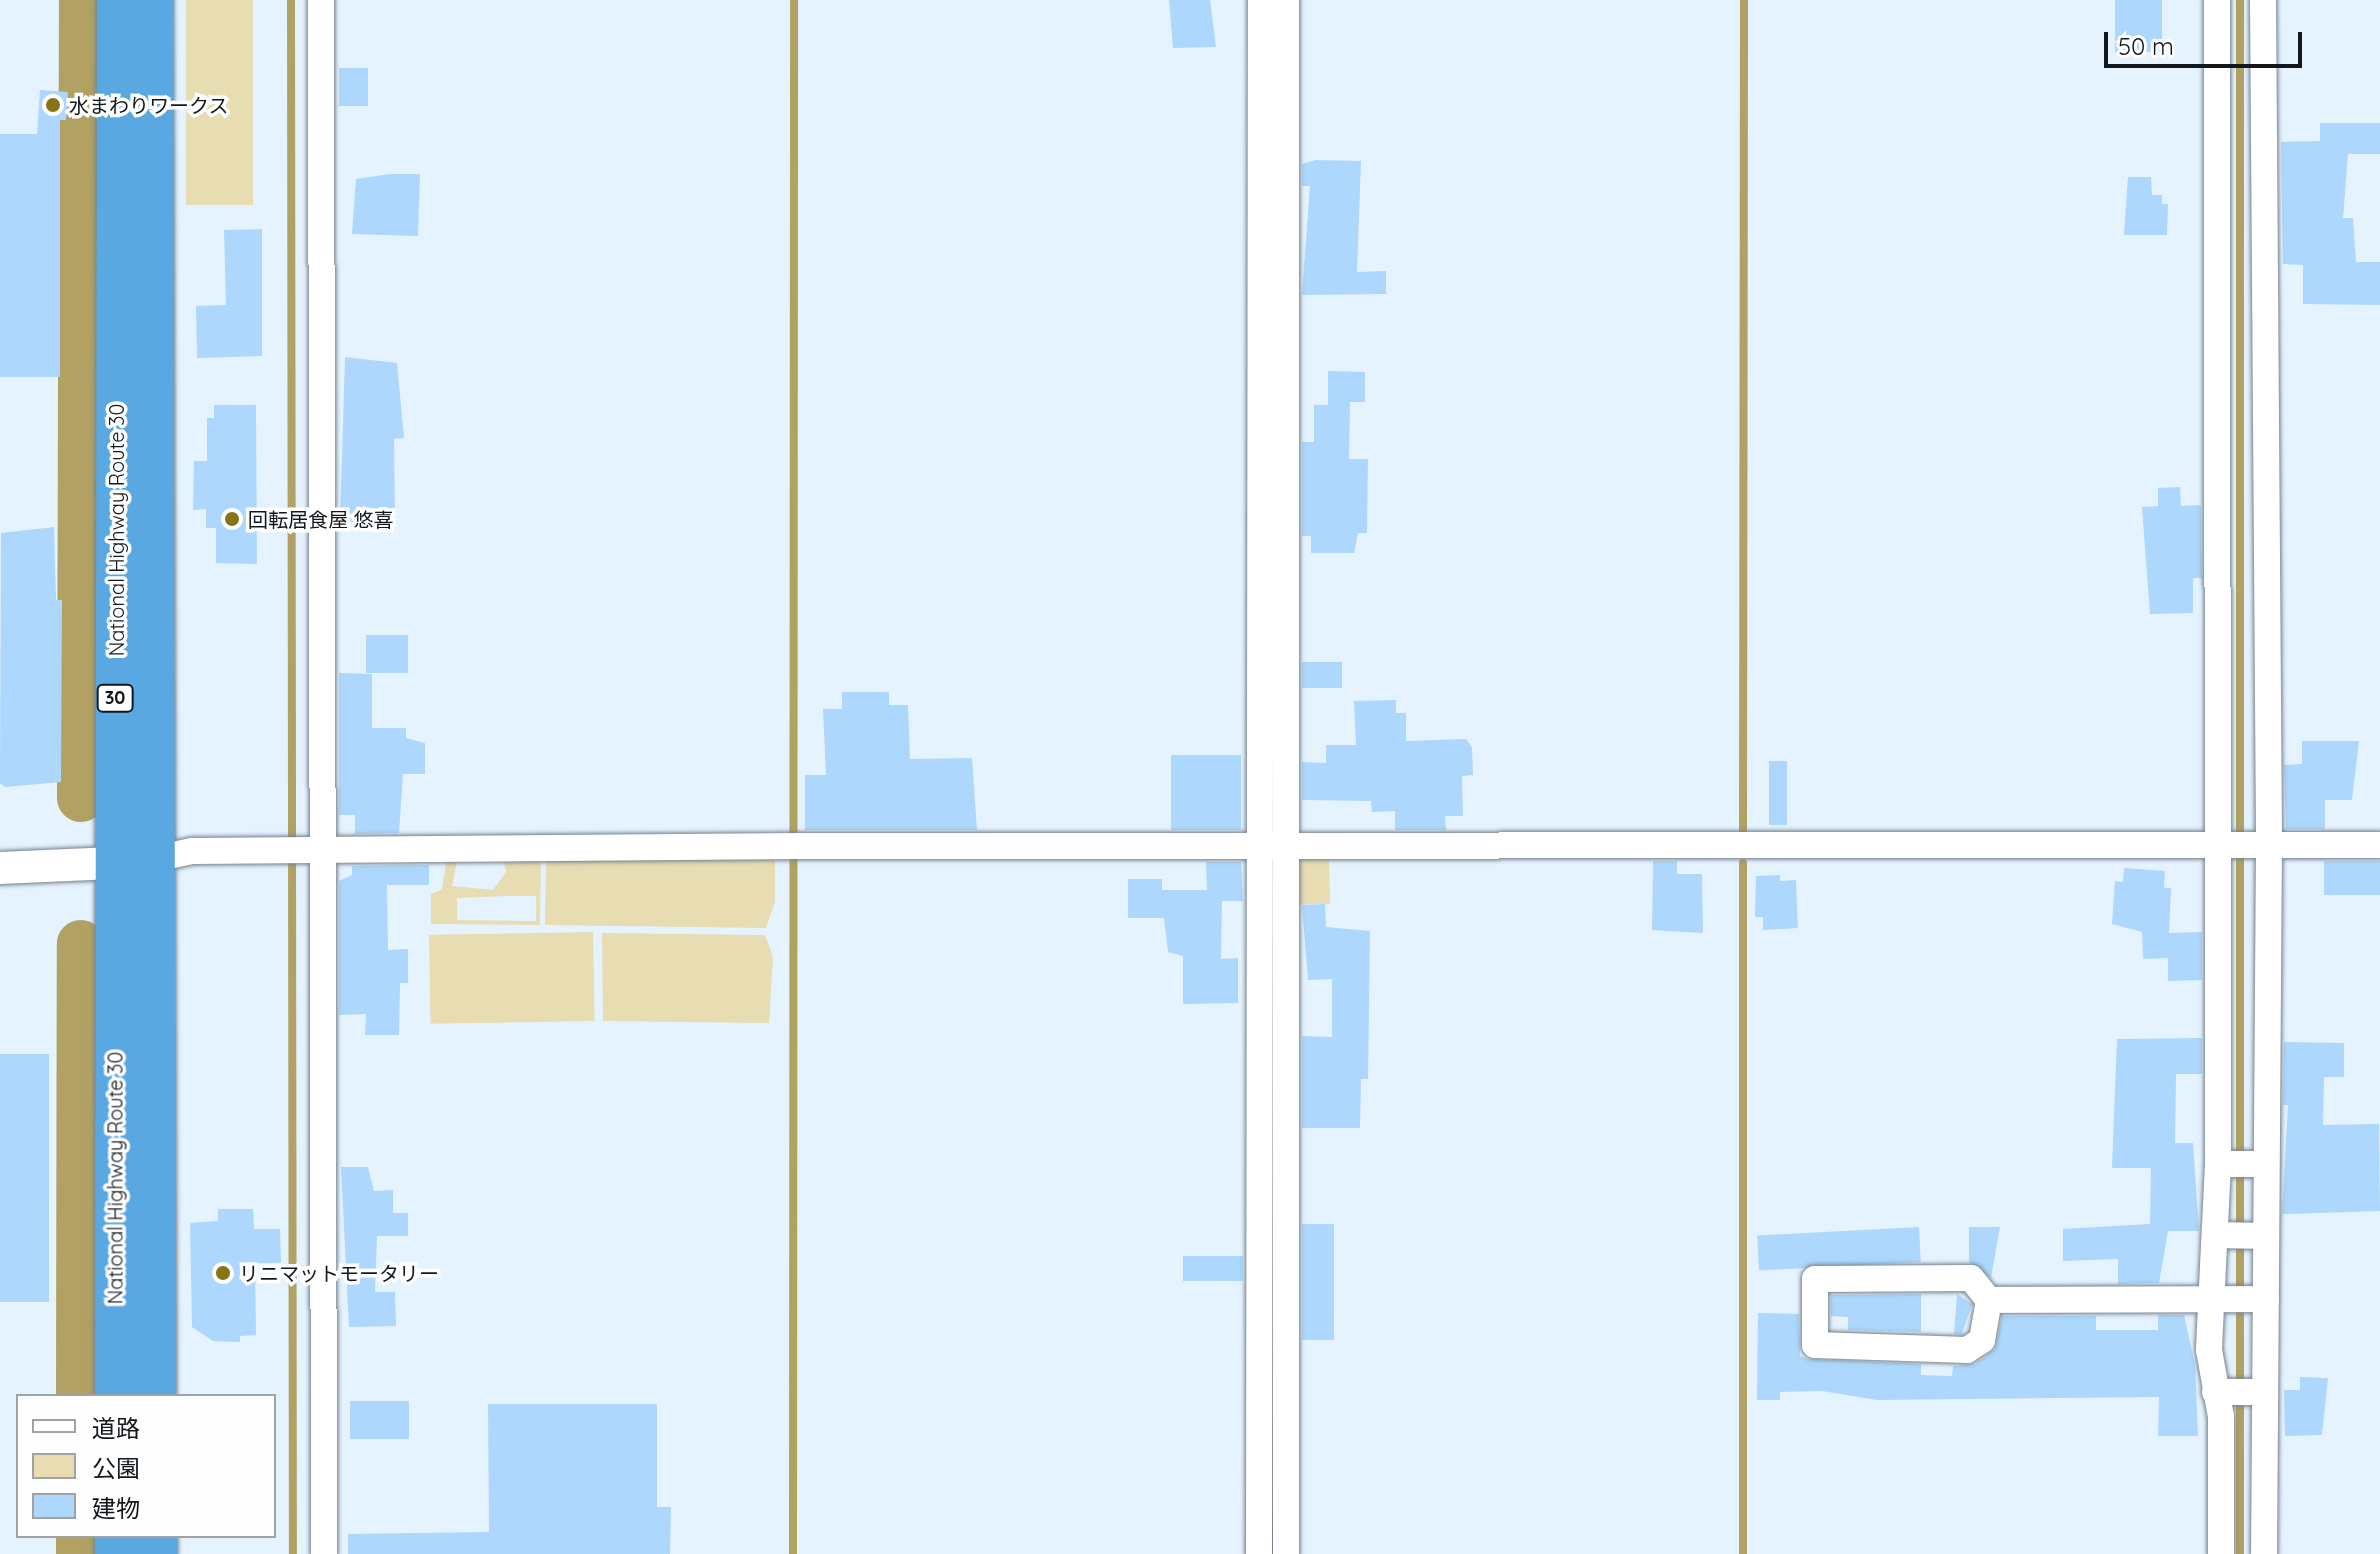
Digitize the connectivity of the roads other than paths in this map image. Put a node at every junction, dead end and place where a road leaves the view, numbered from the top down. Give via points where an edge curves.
1 (118, 0) edge
2 (152, 0) edge
3 (321, 0) edge
4 (1261, 0) edge
5 (1286, 0) edge
6 (2217, 0) edge
7 (2263, 0) edge
8 (2243, 844) junction
9 (2380, 845) edge
10 (1274, 846) junction
11 (303, 851) junction
12 (134, 863) junction
13 (0, 868) edge
14 (2241, 1164) junction
15 (2241, 1235) junction
16 (2240, 1299) junction
17 (1989, 1300) junction
18 (2239, 1392) junction
19 (116, 1394) edge
20 (155, 1394) edge
21 (324, 1554) edge
22 (1259, 1554) edge
23 (1286, 1554) edge
24 (2221, 1554) edge
25 (2264, 1554) edge

1 - 12 highway, National Highway Route 30 / 30
2 - 12 highway, National Highway Route 30 / 30
3 - 11 street
4 - 10 street
5 - 10 street
6 - 8 street
7 - 8 street
8 - 9 street
8 - 10 street
8 - 14 street
8 - 14 street
10 - 11 street
10 - 22 street
10 - 23 street
11 - 12 street via 193,851
11 - 21 street
12 - 13 street
12 - 19 highway, National Highway Route 30 / 30
12 - 20 highway, National Highway Route 30 / 30
14 - 15 street
14 - 15 street
15 - 16 street
15 - 16 street
16 - 17 street
16 - 18 street
16 - 18 street via 2209,1350
17 - 17 street via 1971,1278 1815,1279 1815,1345 1967,1350 1982,1340
18 - 24 street via 2221,1417
18 - 25 street

